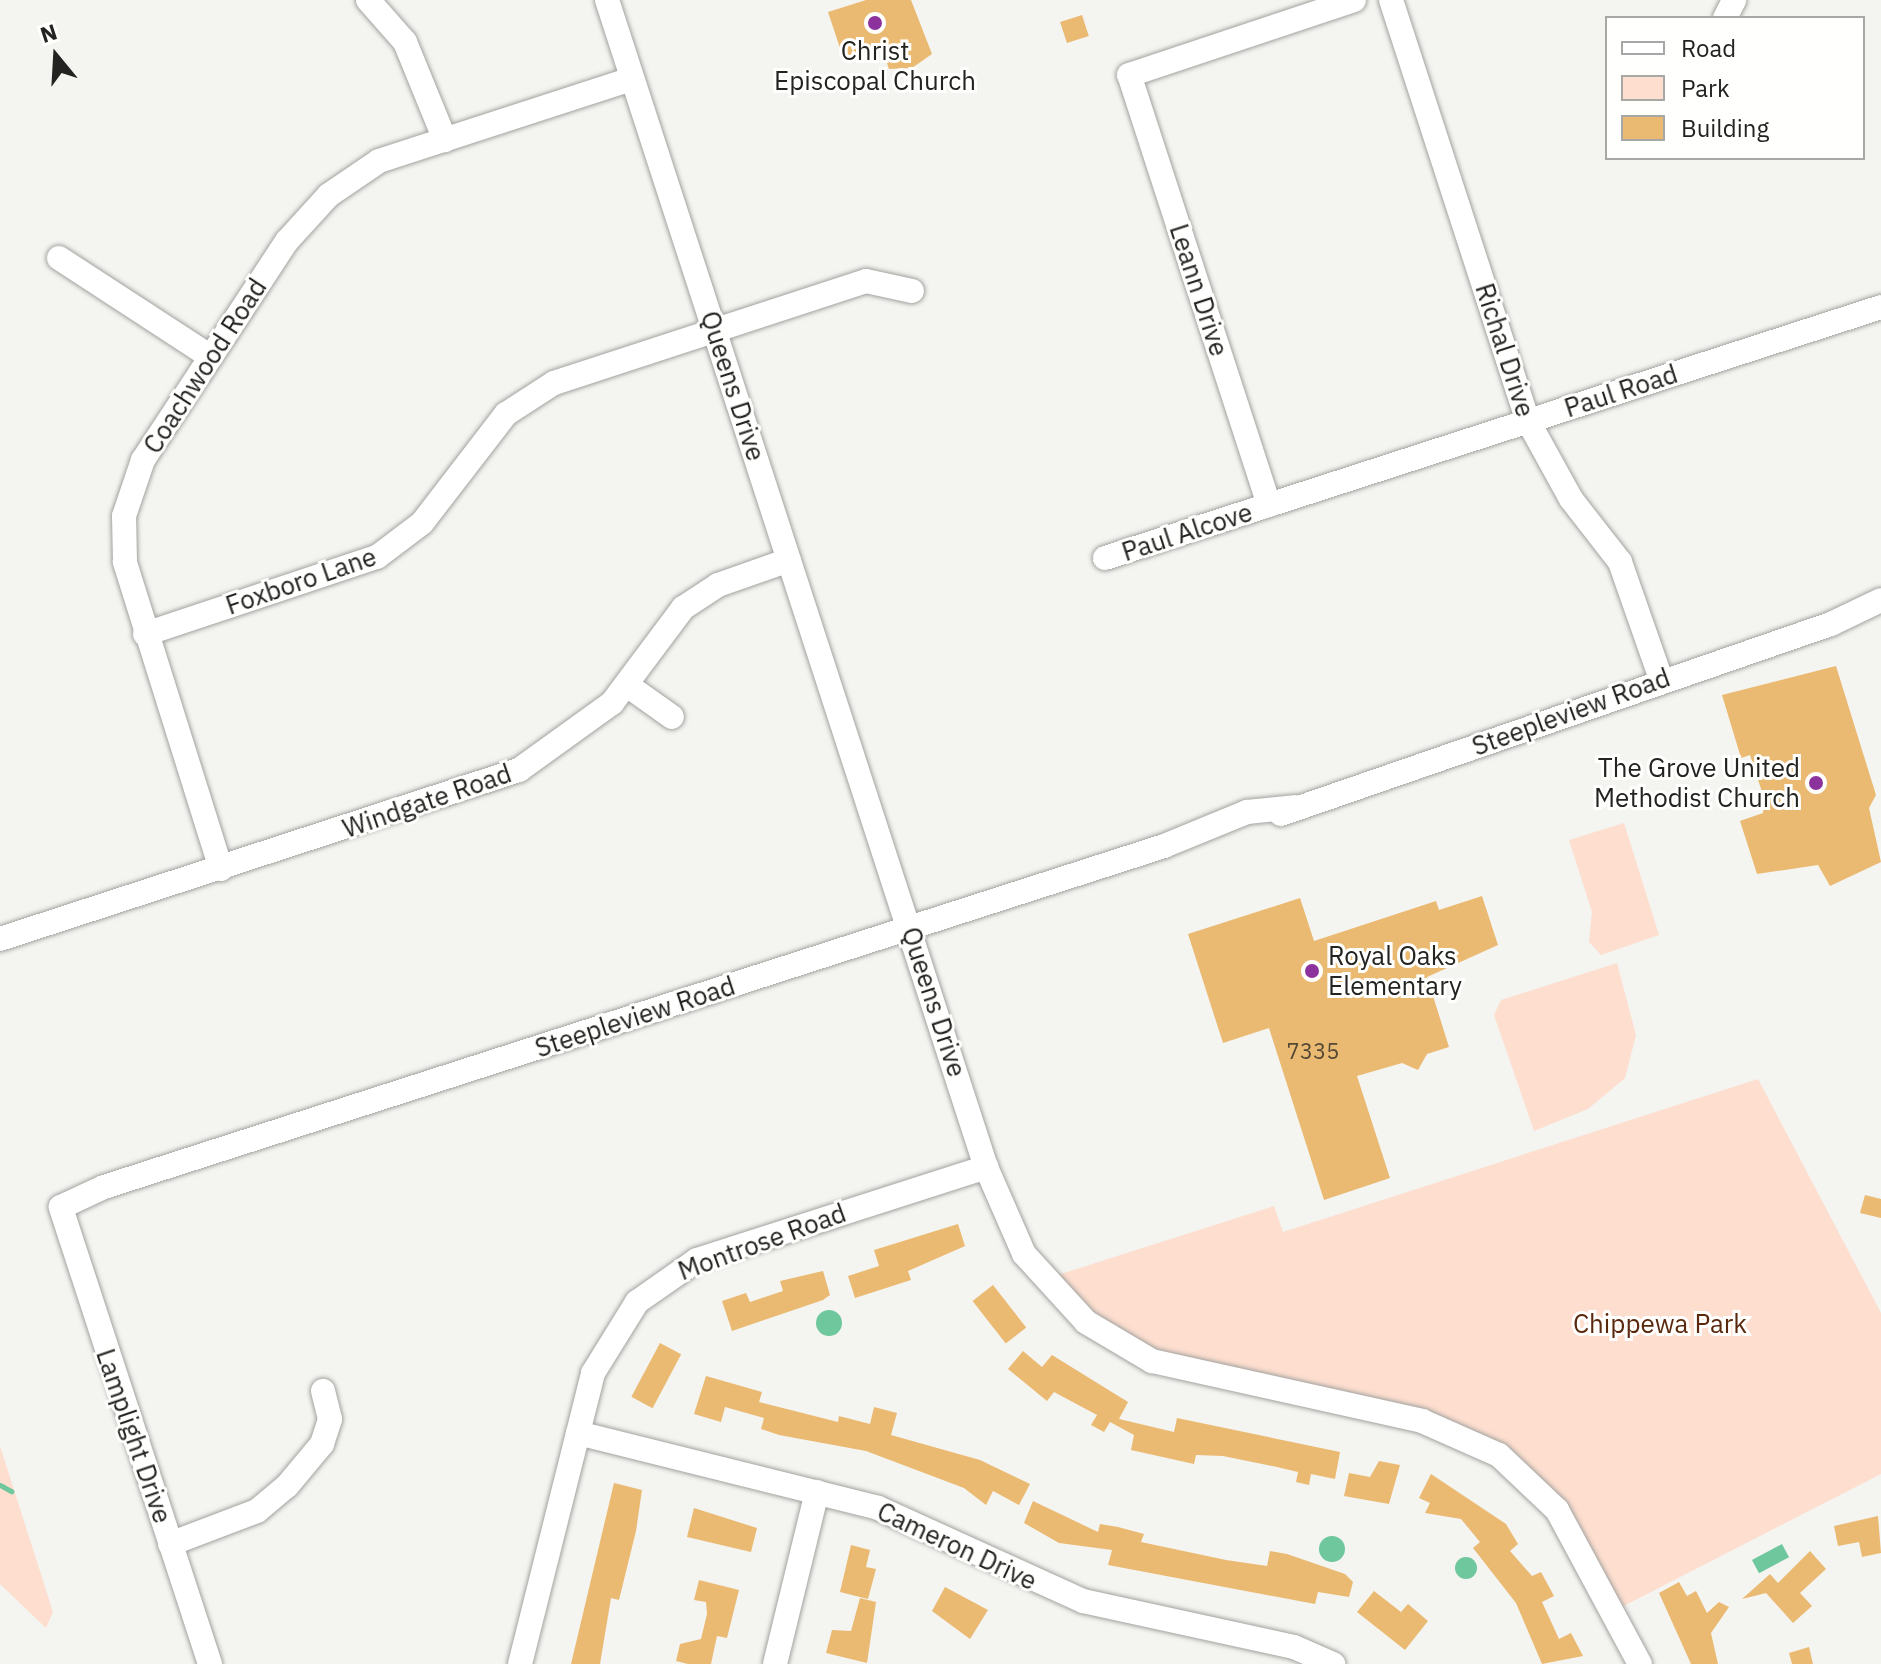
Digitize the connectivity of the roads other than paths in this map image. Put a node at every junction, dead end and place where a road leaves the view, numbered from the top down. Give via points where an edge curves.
1 (368, 0) edge
2 (607, 0) edge
3 (1354, 0) edge
4 (1391, 0) edge
5 (632, 79) junction
6 (445, 140) junction
7 (59, 258) dead end
8 (912, 291) dead end
9 (1881, 307) edge
10 (715, 329) junction
11 (211, 357) junction
12 (1528, 421) junction
13 (1269, 505) junction
14 (1105, 558) dead end
15 (789, 560) junction
16 (1881, 600) edge
17 (1881, 614) edge
18 (1848, 616) junction
19 (145, 634) junction
20 (1661, 679) junction
21 (627, 685) junction
22 (672, 717) dead end
23 (221, 869) junction
24 (910, 928) junction
25 (0, 939) edge
26 (986, 1167) junction
27 (61, 1207) joint
28 (323, 1391) dead end
29 (578, 1433) junction
30 (817, 1492) junction
31 (170, 1544) junction
32 (210, 1664) edge
33 (520, 1664) edge
34 (775, 1664) edge
35 (1333, 1664) edge
36 (1640, 1664) edge

1 - 6 street via 405,42
2 - 5 street, Queens Drive
3 - 13 street, Leann Drive via 1129,75
4 - 12 street, Richal Drive
5 - 6 street, Coachwood Road
5 - 10 street, Queens Drive
6 - 11 street, Coachwood Road via 379,161 329,195 287,241
7 - 11 street
8 - 10 street, Foxboro Lane via 866,281
9 - 12 street, Paul Road
10 - 15 street, Queens Drive
10 - 19 street, Foxboro Lane via 588,369 526,400 473,451 422,523 377,557
11 - 19 street, Coachwood Road via 143,460 124,516 125,562
12 - 13 street, Paul Road
12 - 20 street, Richal Drive via 1571,499 1620,562
13 - 14 street, Paul Alcove
15 - 21 street, Windgate Road via 718,585 683,608
15 - 24 street, Queens Drive
16 - 18 street, Steepleview Road
17 - 18 street, Steepleview Road
18 - 20 street, Steepleview Road
19 - 23 street, Coachwood Road
20 - 24 street, Steepleview Road via 1295,807 1253,810 1210,830
21 - 22 street
21 - 23 street, Windgate Road via 593,722 519,770
23 - 25 street, Windgate Road
24 - 26 street, Queens Drive
24 - 27 street, Steepleview Road via 119,1182
26 - 29 street, Montrose Road via 714,1254 666,1277 608,1339
26 - 36 street, Queens Drive via 1030,1264 1113,1341 1187,1373 1430,1423 1519,1471 1572,1534
27 - 31 street, Lamplight Drive
28 - 31 street via 330,1419 322,1444 287,1486 257,1511
29 - 30 street, Cameron Drive
29 - 33 street, Montrose Road
30 - 34 street
30 - 35 street, Cameron Drive via 927,1527 1083,1601 1294,1647
31 - 32 street, Lamplight Drive

